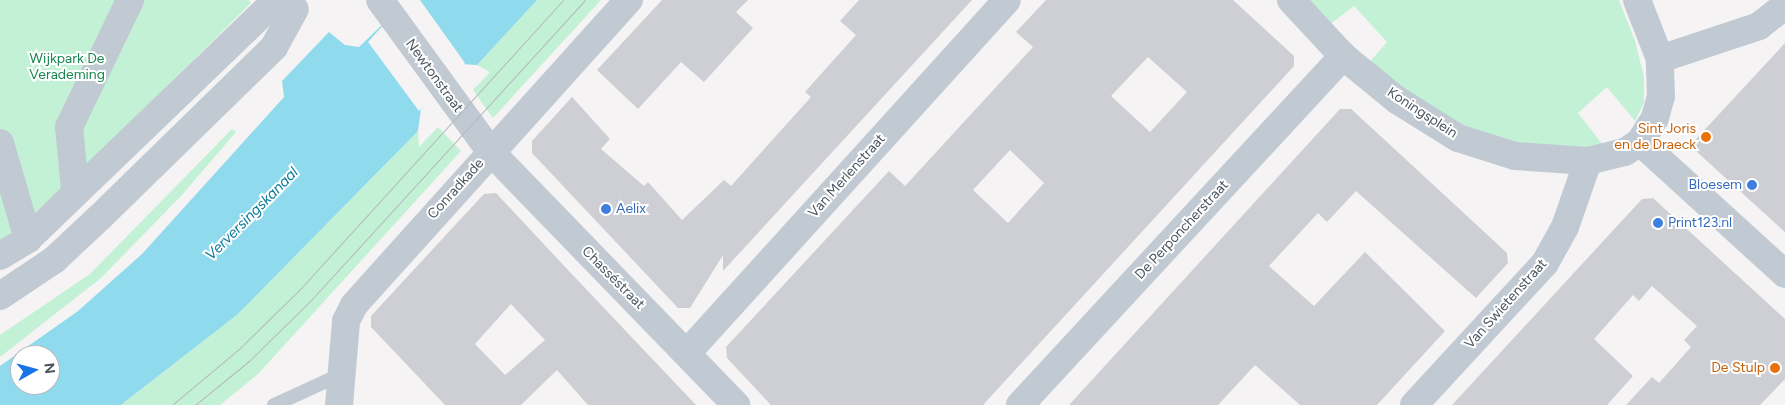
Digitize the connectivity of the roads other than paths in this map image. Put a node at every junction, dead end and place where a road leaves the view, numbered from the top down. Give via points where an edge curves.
1 (130, 0) edge
2 (629, 0) edge
3 (1007, 0) edge
4 (1291, 0) edge
5 (1637, 0) edge
6 (290, 2) edge
7 (1785, 6) edge
8 (386, 8) edge
9 (1343, 56) junction
10 (1660, 59) junction
11 (1640, 142) junction
12 (0, 143) edge
13 (490, 152) junction
14 (1588, 161) junction
15 (75, 190) junction
16 (28, 239) junction
17 (0, 256) edge
18 (1785, 274) edge
19 (0, 296) edge
20 (688, 353) junction
21 (342, 374) junction
22 (274, 405) edge
23 (339, 405) edge
24 (736, 405) edge
25 (1020, 405) edge
26 (1414, 405) edge

1 - 15 street via 69,127
2 - 13 street, Conradkade
3 - 20 street, Van Merlenstraat
4 - 9 street, Koningsplein
5 - 10 street, Koningsplein
6 - 15 street
6 - 19 street via 274,47 54,260
7 - 10 street via 1758,26
8 - 13 street, Newtonstraat
9 - 14 street, Koningsplein via 1397,100 1458,138 1515,156
9 - 25 street, De Perponcherstraat
10 - 11 street, Koningsplein via 1661,96 1655,118
11 - 14 street, Koningsplein via 1625,152
11 - 18 street
12 - 16 street
13 - 20 street, Chasséstraat
13 - 21 street, Conradkade via 354,305 346,321
14 - 26 street, Van Swietenstraat via 1565,227 1545,263
15 - 16 street
16 - 17 street
20 - 24 street, Chasséstraat
21 - 22 lane
21 - 23 street, Conradkade

